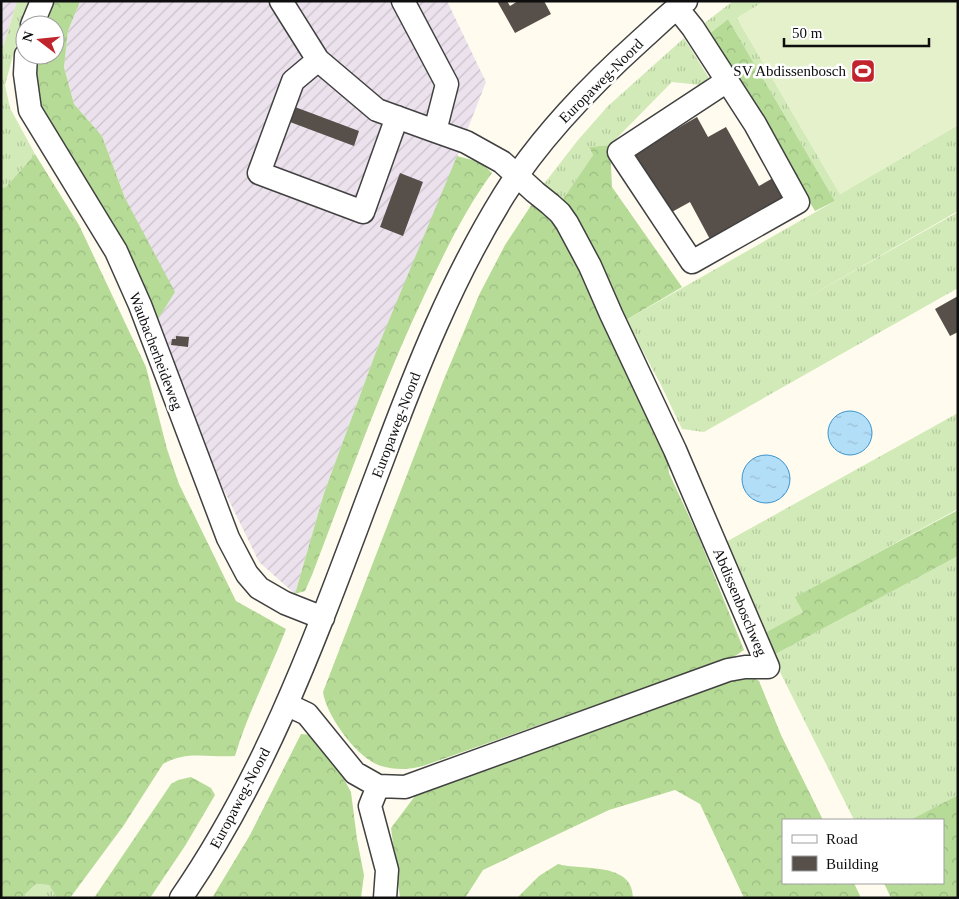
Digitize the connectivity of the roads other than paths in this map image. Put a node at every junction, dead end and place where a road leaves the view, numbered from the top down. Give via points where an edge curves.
1 (42, 1) edge
2 (281, 1) edge
3 (403, 1) edge
4 (681, 5) edge
5 (36, 15) edge
6 (318, 60) junction
7 (25, 65) edge
8 (727, 81) junction
9 (397, 117) junction
10 (435, 131) junction
11 (510, 169) junction
12 (323, 618) junction
13 (288, 705) junction
14 (378, 786) junction
15 (181, 898) edge
16 (385, 898) edge

1 - 5 street
2 - 6 street
3 - 10 street via 447,84
4 - 8 street
4 - 11 street, Europaweg-Noord via 587,91 542,143
6 - 9 street via 377,110
6 - 9 street via 293,82 258,173 363,212
7 - 12 street, Waubacherheideweg via 30,110 116,251 140,305 228,538 247,574 260,588 285,603
8 - 8 street via 798,202 692,262 618,152
9 - 10 street
10 - 11 street via 466,142
11 - 12 street, Europaweg-Noord via 504,195 469,256 422,356
11 - 14 street, Abdissenboschweg via 560,213 590,266 675,450 768,668 728,670 404,787
12 - 13 street, Europaweg-Noord
13 - 14 street, Abdissenboschweg via 307,714 355,773
13 - 15 street, Europaweg-Noord via 233,816
14 - 16 street via 370,806 387,870

